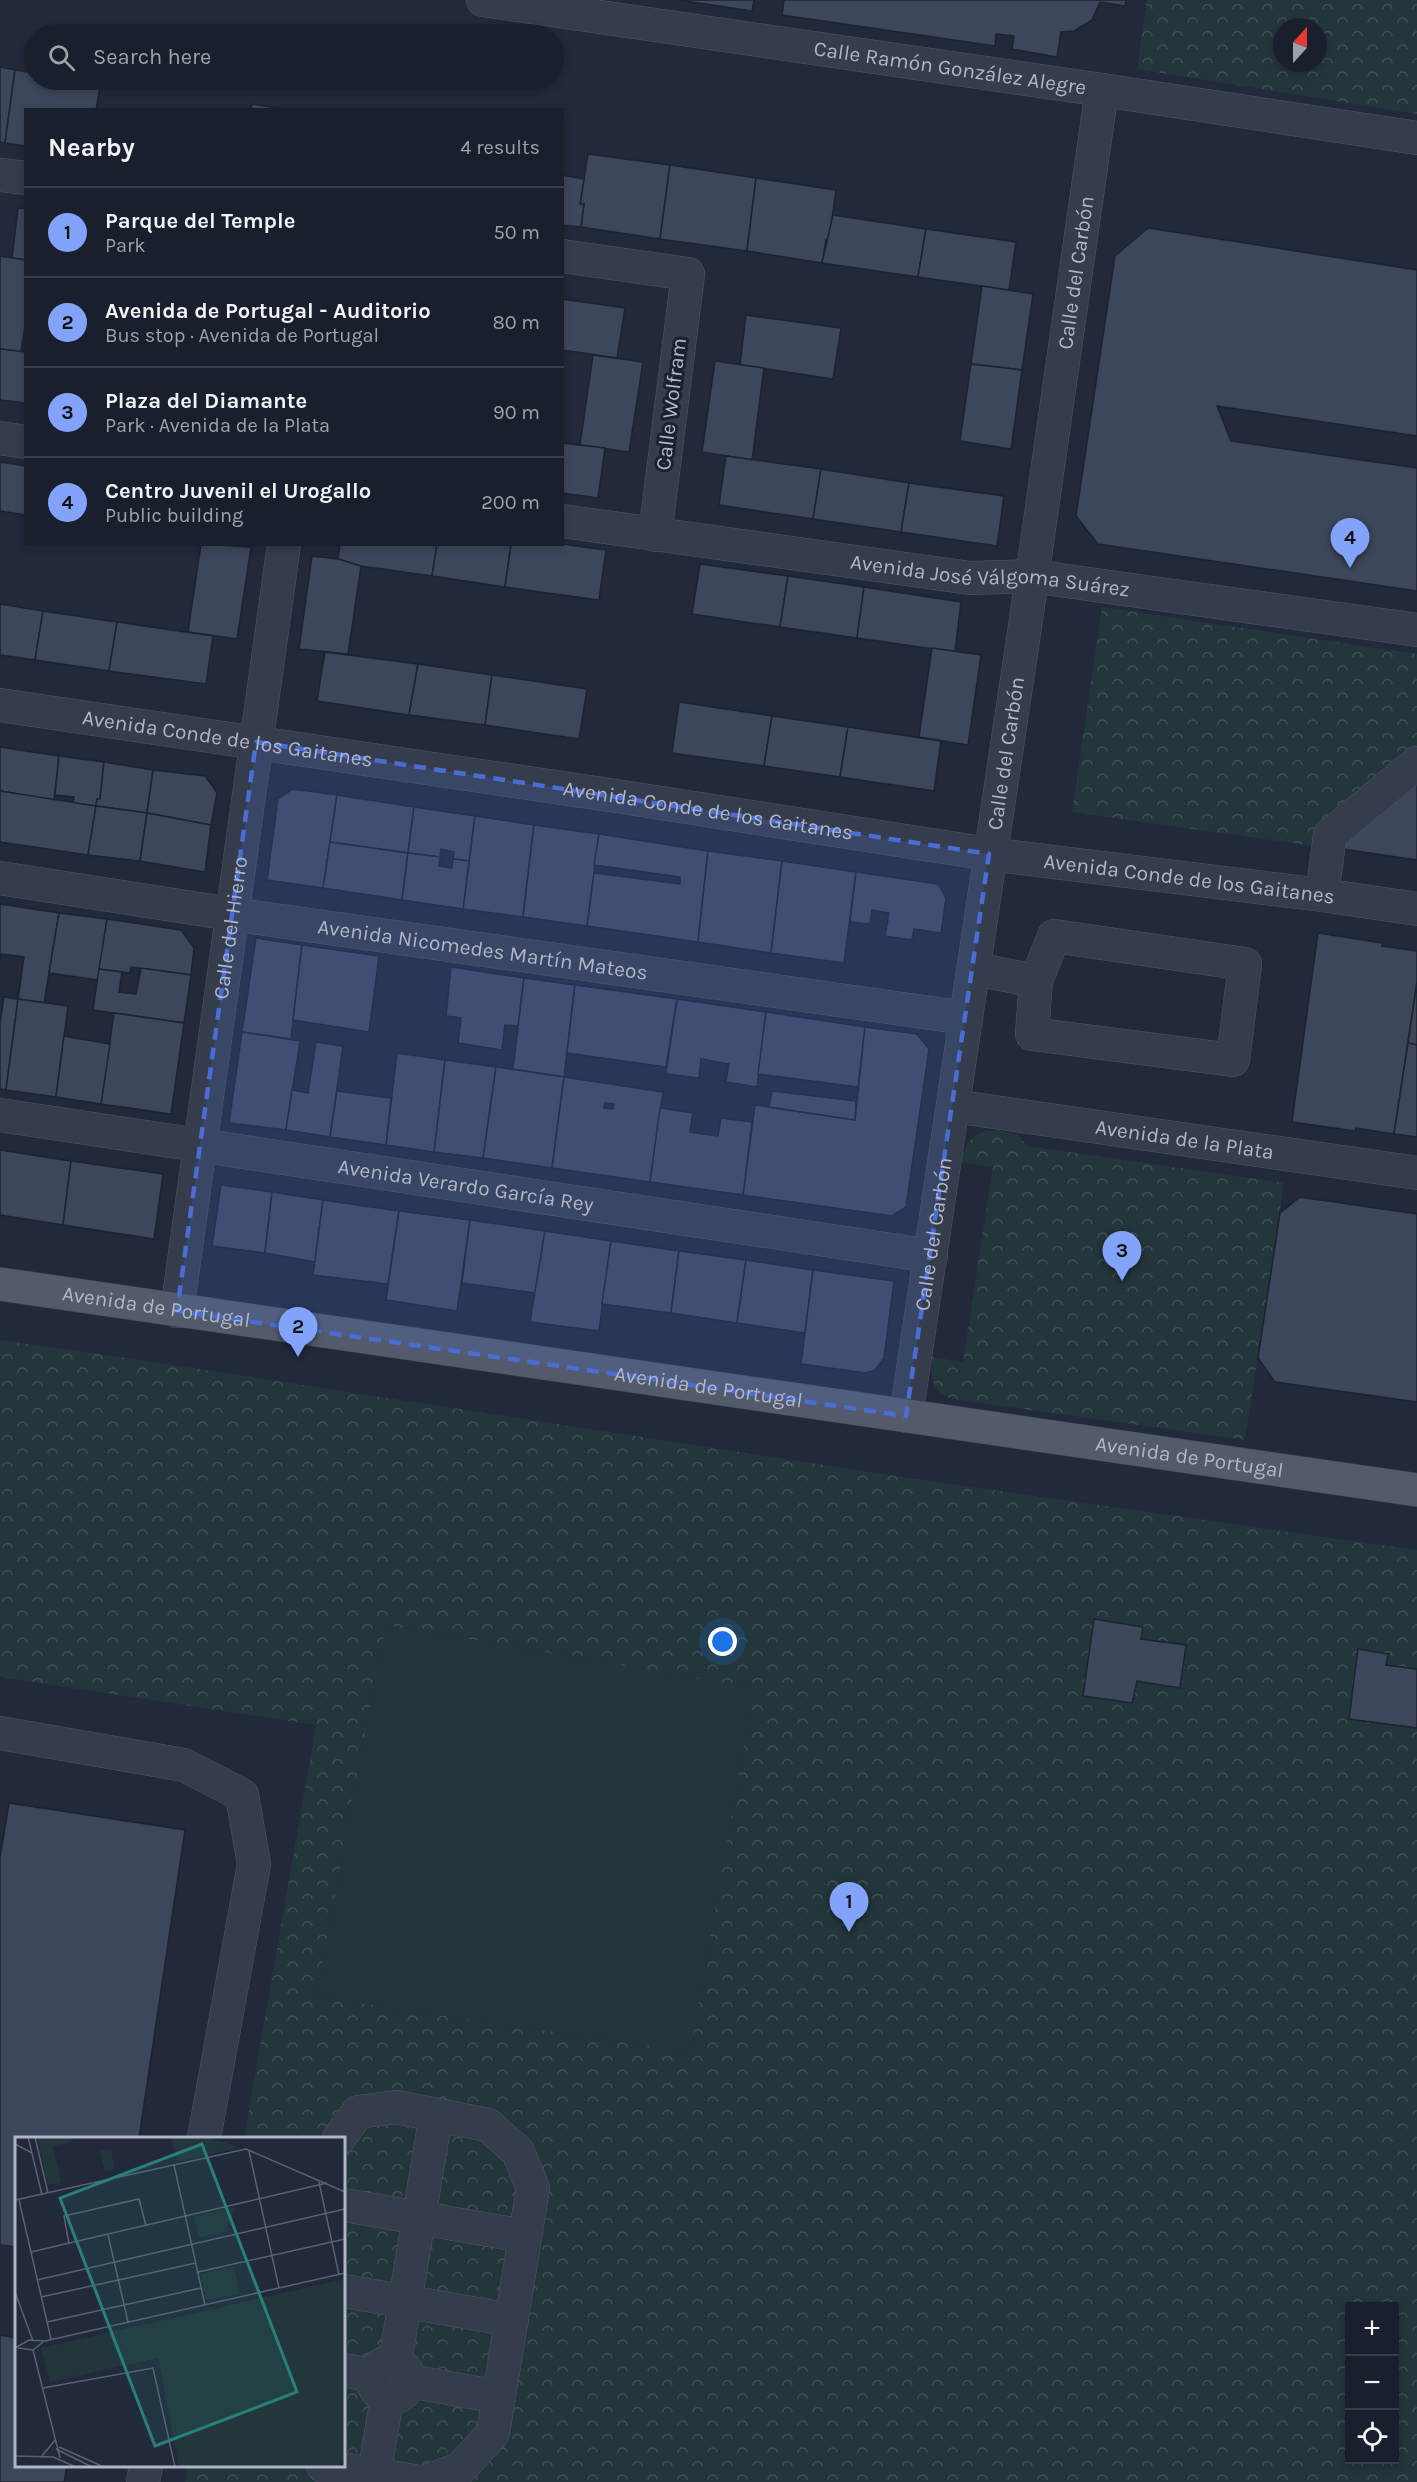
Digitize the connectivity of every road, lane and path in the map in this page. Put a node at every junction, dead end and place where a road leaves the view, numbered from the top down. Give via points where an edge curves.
1 (483, 0) edge
2 (1102, 90) junction
3 (1417, 138) edge
4 (0, 175) edge
5 (24, 178) edge
6 (564, 256) edge
7 (0, 438) edge
8 (24, 442) edge
9 (564, 521) edge
10 (655, 535) junction
11 (284, 546) edge
12 (1031, 576) junction
13 (1417, 630) edge
14 (0, 705) edge
15 (256, 742) junction
16 (1417, 763) edge
17 (989, 854) junction
18 (0, 878) edge
19 (1322, 895) junction
20 (1417, 909) edge
21 (231, 914) junction
22 (975, 969) junction
23 (1036, 981) junction
24 (966, 1018) junction
25 (953, 1106) junction
26 (0, 1115) edge
27 (199, 1146) junction
28 (1417, 1173) edge
29 (931, 1256) junction
30 (0, 1284) edge
31 (177, 1311) junction
32 (906, 1416) junction
33 (1417, 1490) edge
34 (0, 1734) edge
35 (436, 2115) junction
36 (204, 2137) edge
37 (340, 2137) edge
38 (345, 2205) edge
39 (419, 2218) junction
40 (525, 2236) junction
41 (345, 2291) edge
42 (406, 2302) junction
43 (512, 2320) junction
44 (382, 2377) edge
45 (499, 2397) junction
46 (146, 2467) edge
47 (329, 2467) edge
48 (374, 2475) junction
49 (143, 2482) edge
50 (420, 2482) edge
51 (425, 2482) edge

1 - 2 street, Calle Ramón González Alegre
2 - 3 street, Calle Ramón González Alegre
2 - 12 street, Calle del Carbón
4 - 5 street
6 - 10 street, Calle Wolfram via 688,274
7 - 8 street
9 - 10 street, Avenida José Válgoma Suárez
10 - 12 street, Avenida José Válgoma Suárez via 970,578
11 - 15 street, Calle del Hierro
12 - 13 street, Avenida José Válgoma Suárez
12 - 17 street, Calle del Carbón
14 - 15 street, Avenida Conde de los Gaitanes
15 - 17 street, Avenida Conde de los Gaitanes
15 - 21 street, Calle del Hierro
16 - 19 street via 1330,835
17 - 19 street, Avenida Conde de los Gaitanes
17 - 22 street, Calle del Carbón
18 - 21 street, Avenida Nicomedes Martín Mateos
19 - 20 street, Avenida Conde de los Gaitanes
21 - 24 street, Avenida Nicomedes Martín Mateos
21 - 27 street, Calle del Hierro
22 - 23 street
22 - 24 street, Calle del Carbón
23 - 23 street via 1032,1034 1233,1060 1245,964 1053,936
24 - 25 street, Calle del Carbón
25 - 28 street, Avenida de la Plata
25 - 29 street, Calle del Carbón
26 - 27 street, Avenida Verardo García Rey
27 - 29 street, Avenida Verardo García Rey
27 - 31 street, Calle del Hierro
29 - 32 street, Calle del Carbón
30 - 31 main road, Avenida de Portugal
31 - 32 main road, Avenida de Portugal
32 - 33 main road, Avenida de Portugal
34 - 36 street via 184,1765 242,1795 254,1864
35 - 37 street via 396,2107 358,2112
35 - 39 street
35 - 40 street via 488,2125 518,2152 533,2188
38 - 39 street
39 - 40 street
39 - 42 street
40 - 43 street
41 - 42 street
42 - 43 street
42 - 44 street
43 - 45 street
44 - 45 street
44 - 48 street
45 - 51 street via 493,2433 460,2469
46 - 49 street
47 - 48 street
48 - 50 street

